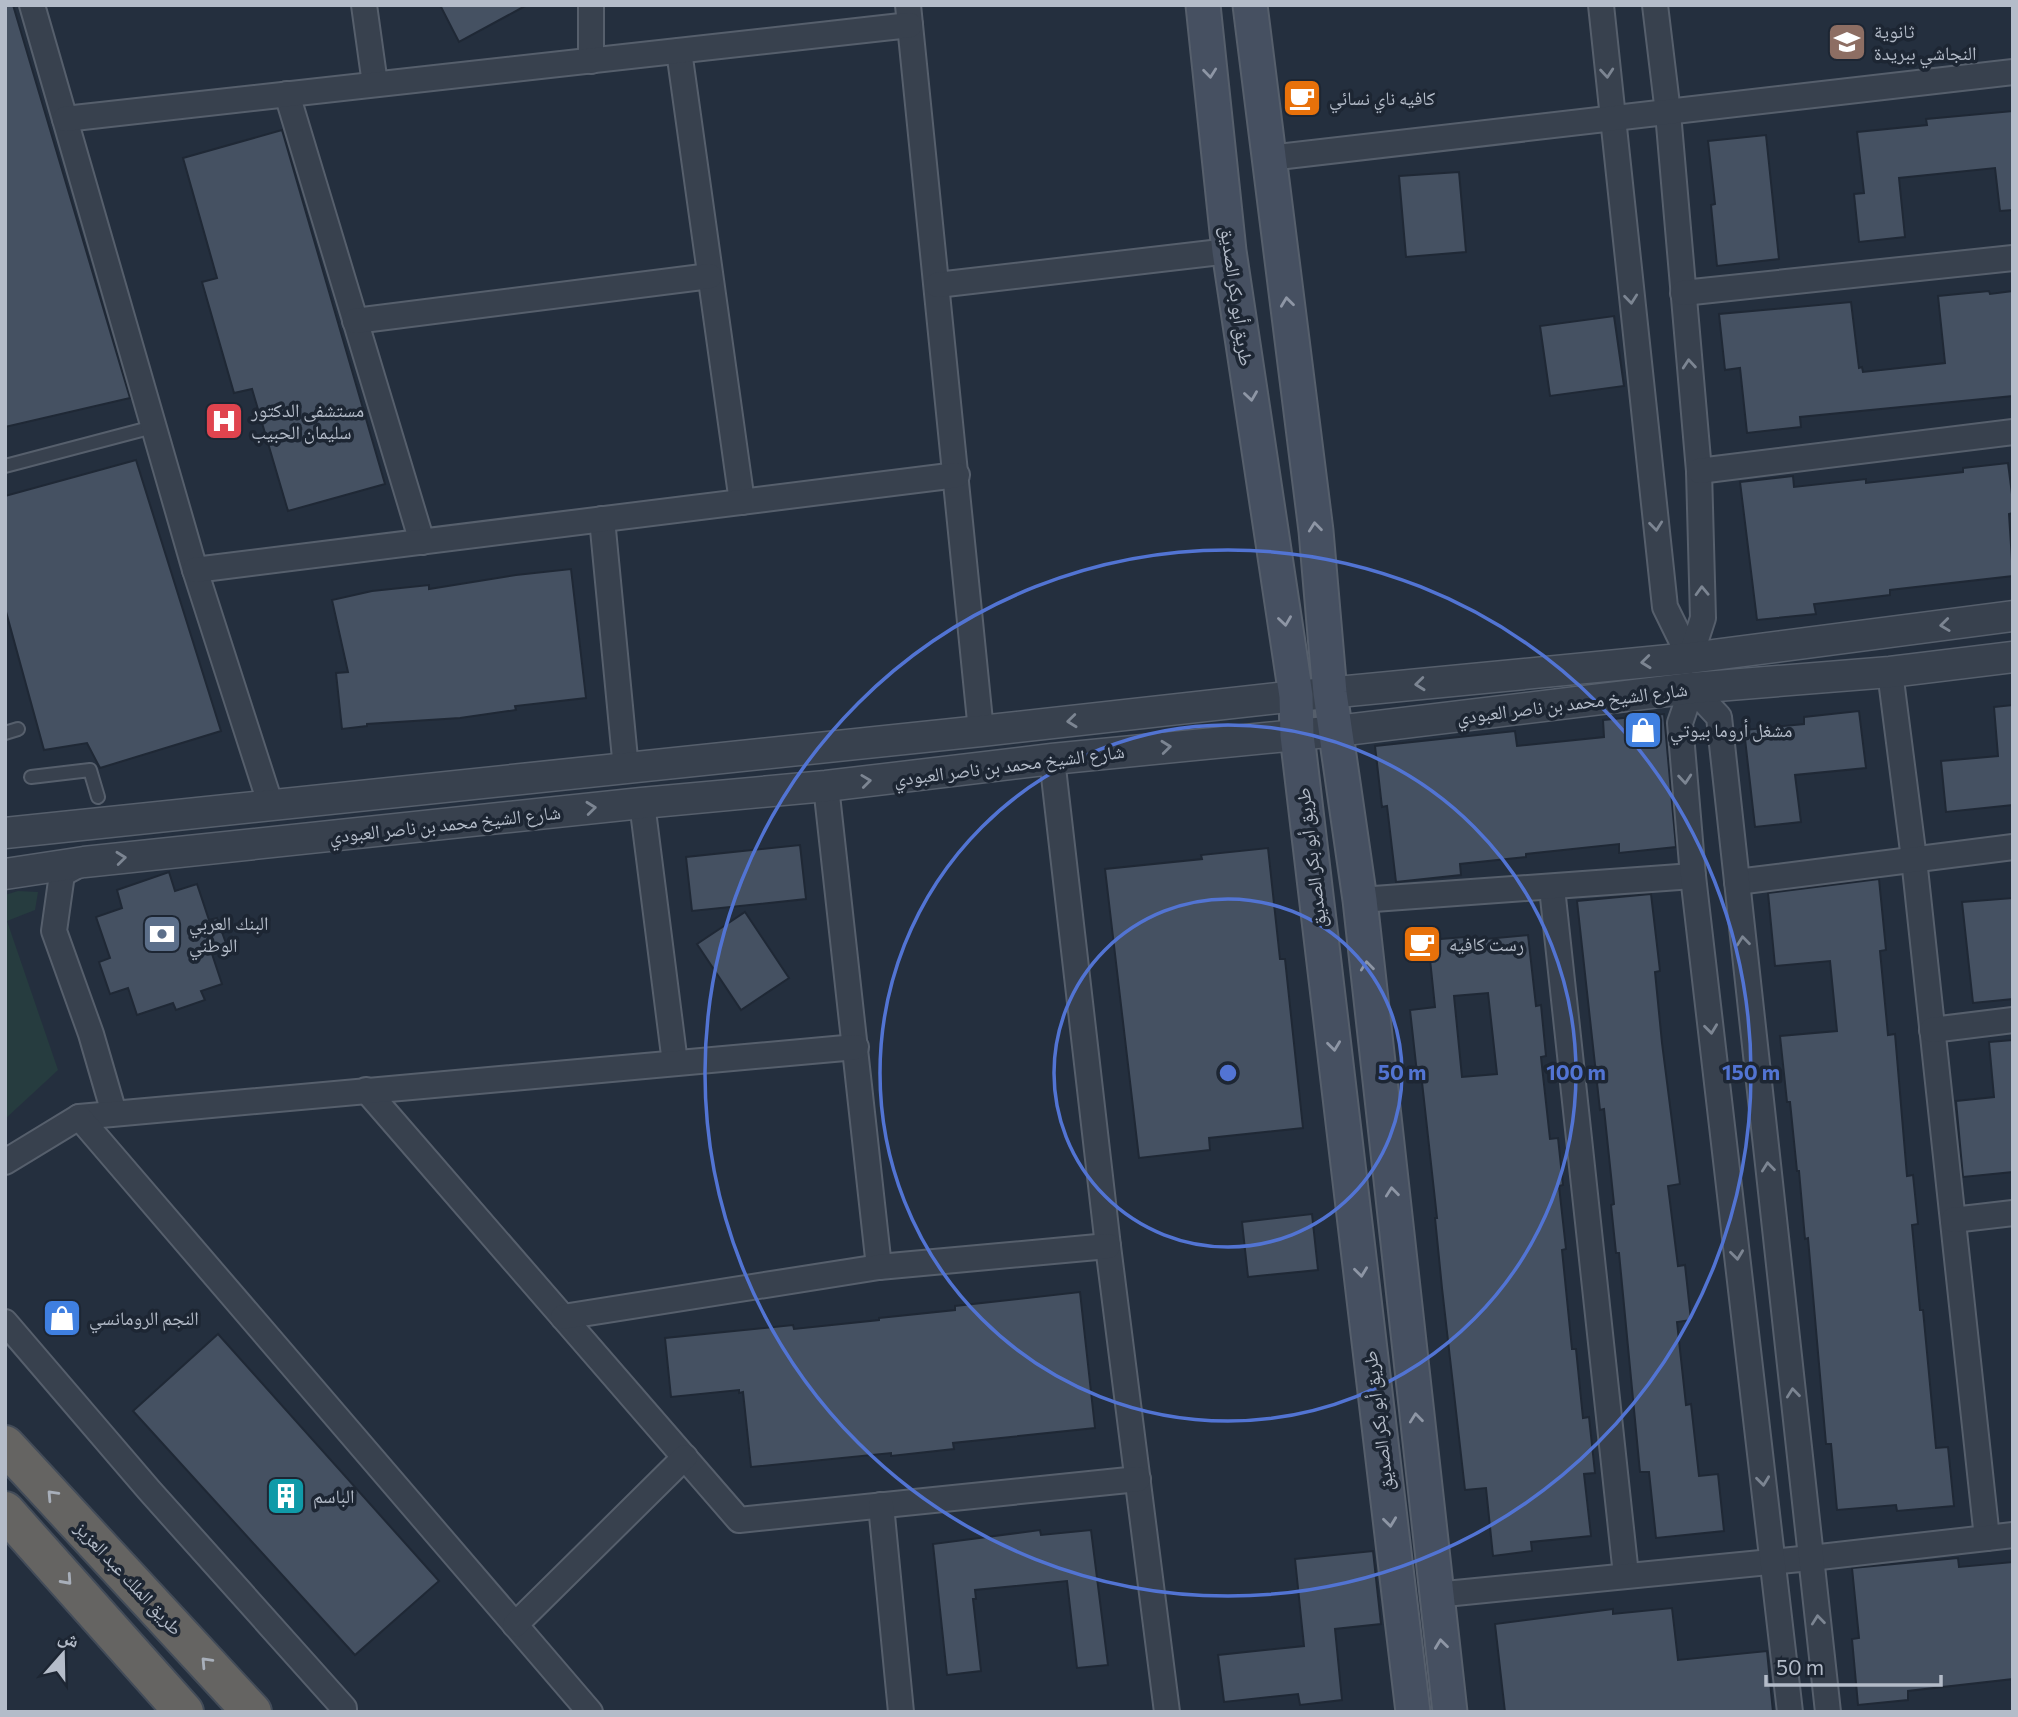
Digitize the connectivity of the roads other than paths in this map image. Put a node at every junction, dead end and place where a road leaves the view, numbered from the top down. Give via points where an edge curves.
1 (32, 5) edge
2 (364, 5) edge
3 (591, 5) edge
4 (1203, 5) edge
5 (1250, 5) edge
6 (1601, 5) edge
7 (1655, 5) edge
8 (909, 15) edge
9 (679, 51) junction
10 (591, 61) junction
11 (2013, 72) edge
12 (375, 85) junction
13 (287, 94) junction
14 (1668, 113) junction
15 (65, 119) junction
16 (1611, 120) junction
17 (1269, 158) junction
18 (1229, 251) junction
19 (2013, 258) edge
20 (710, 276) junction
21 (937, 285) junction
22 (1683, 293) junction
23 (355, 321) junction
24 (153, 427) junction
25 (2013, 432) edge
26 (5, 466) edge
27 (1699, 471) junction
28 (957, 475) junction
29 (742, 502) junction
30 (602, 519) junction
31 (422, 542) junction
32 (195, 570) junction
33 (2013, 616) edge
34 (2013, 657) edge
35 (1690, 658) junction
36 (1890, 672) junction
37 (1692, 688) junction
38 (1330, 693) junction
39 (1296, 696) junction
40 (981, 731) junction
41 (1337, 731) junction
42 (1297, 735) junction
43 (1052, 759) junction
44 (626, 769) junction
45 (31, 777) dead end
46 (826, 786) junction
47 (98, 797) dead end
48 (642, 803) junction
49 (271, 806) junction
50 (5, 833) edge
51 (2013, 847) edge
52 (1913, 859) junction
53 (83, 862) junction
54 (5, 874) edge
55 (1693, 876) junction
56 (1737, 882) junction
57 (1552, 888) junction
58 (1360, 900) junction
59 (2013, 1020) edge
60 (1932, 1030) junction
61 (856, 1047) junction
62 (675, 1063) junction
63 (366, 1090) junction
64 (114, 1113) junction
65 (79, 1116) junction
66 (5, 1162) edge
67 (2013, 1213) edge
68 (1952, 1220) junction
69 (1108, 1247) junction
70 (879, 1267) junction
71 (563, 1317) junction
72 (5, 1322) edge
73 (5, 1445) edge
74 (685, 1457) junction
75 (1138, 1479) junction
76 (881, 1505) junction
77 (5, 1511) edge
78 (2013, 1535) edge
79 (1987, 1538) junction
80 (1811, 1558) junction
81 (1773, 1561) junction
82 (1626, 1575) junction
83 (1435, 1595) junction
84 (515, 1625) junction
85 (178, 1709) edge
86 (345, 1710) edge
87 (252, 1712) edge
88 (590, 1712) edge
89 (901, 1712) edge
90 (1167, 1712) edge
91 (1413, 1712) edge
92 (1450, 1712) edge
93 (1790, 1712) edge
94 (1828, 1712) edge

1 - 15 street
2 - 12 street
3 - 10 street
4 -> 18 main road, طريق أبو بكر الصديق
5 - 17 main road, طريق أبو بكر الصديق
6 -> 16 street
7 - 14 street
8 - 9 street
8 - 21 street
9 - 10 street
9 - 20 street
10 - 12 street
11 - 14 street
12 - 13 street
13 - 15 street
13 - 23 street
14 - 16 street
14 - 22 street
15 - 24 street
16 - 17 street
16 -> 35 street via 1665,607
38 -> 17 main road, طريق أبو بكر الصديق via 1316,531
18 - 21 street
18 -> 39 main road, طريق أبو بكر الصديق
19 - 22 street
20 - 23 street
20 - 29 street
21 - 28 street
27 -> 22 street
23 - 31 street
24 - 26 lane
24 - 32 street
25 - 27 street
35 -> 27 street via 1703,618
28 - 29 street
28 - 40 street
29 - 30 street
30 - 31 street
30 - 44 street
31 - 32 street
32 - 49 street
33 -> 35 street, شارع الشيخ محمد بن ناصر العبودي
34 - 36 street, شارع الشيخ محمد بن ناصر العبودي
35 -> 38 street, شارع الشيخ محمد بن ناصر العبودي
36 - 37 street, شارع الشيخ محمد بن ناصر العبودي
36 - 52 street
37 - 41 street, شارع الشيخ محمد بن ناصر العبودي
37 -> 55 street via 1680,723
37 - 56 street via 1719,717
38 - 39 street, شارع الشيخ محمد بن ناصر العبودي
38 - 41 main road, طريق أبو بكر الصديق
39 -> 40 street, شارع الشيخ محمد بن ناصر العبودي
39 - 42 main road, طريق أبو بكر الصديق
40 - 44 street, شارع الشيخ محمد بن ناصر العبودي
41 - 42 street, شارع الشيخ محمد بن ناصر العبودي
41 - 58 main road, طريق أبو بكر الصديق
43 -> 42 street, شارع الشيخ محمد بن ناصر العبودي
42 -> 91 main road, طريق أبو بكر الصديق
46 -> 43 street, شارع الشيخ محمد بن ناصر العبودي
43 - 69 street
44 - 49 street, شارع الشيخ محمد بن ناصر العبودي
45 - 47 lane via 90,769
46 - 48 street, شارع الشيخ محمد بن ناصر العبودي
46 - 61 street
53 -> 48 street, شارع الشيخ محمد بن ناصر العبودي
48 - 62 street
49 - 50 street, شارع الشيخ محمد بن ناصر العبودي
51 - 52 street
52 - 56 street
52 - 60 street
53 - 54 street, شارع الشيخ محمد بن ناصر العبودي
53 - 64 street via 62,874 54,931
55 - 57 street
55 -> 81 street
80 -> 56 street
57 - 58 street
57 - 82 street
83 -> 58 main road, طريق أبو بكر الصديق
59 - 60 street
60 - 68 street
61 - 62 street
61 - 70 street
62 - 63 street
63 - 64 street
63 - 71 street
64 - 65 street
65 - 66 street
65 - 84 street
67 - 68 street
68 - 79 street
69 - 70 street
69 - 75 street
70 - 71 street
71 - 74 street
72 - 86 street
87 -> 73 highway, طريق الملك عبد العزيز
74 - 76 street via 739,1520
74 - 84 street
75 - 76 street
75 - 90 street
76 - 89 street
77 -> 85 highway
78 - 79 street
79 - 80 street
80 - 81 street
94 -> 80 street
81 - 82 street
81 - 93 street
82 - 83 street
92 -> 83 main road, طريق أبو بكر الصديق
84 - 88 street

